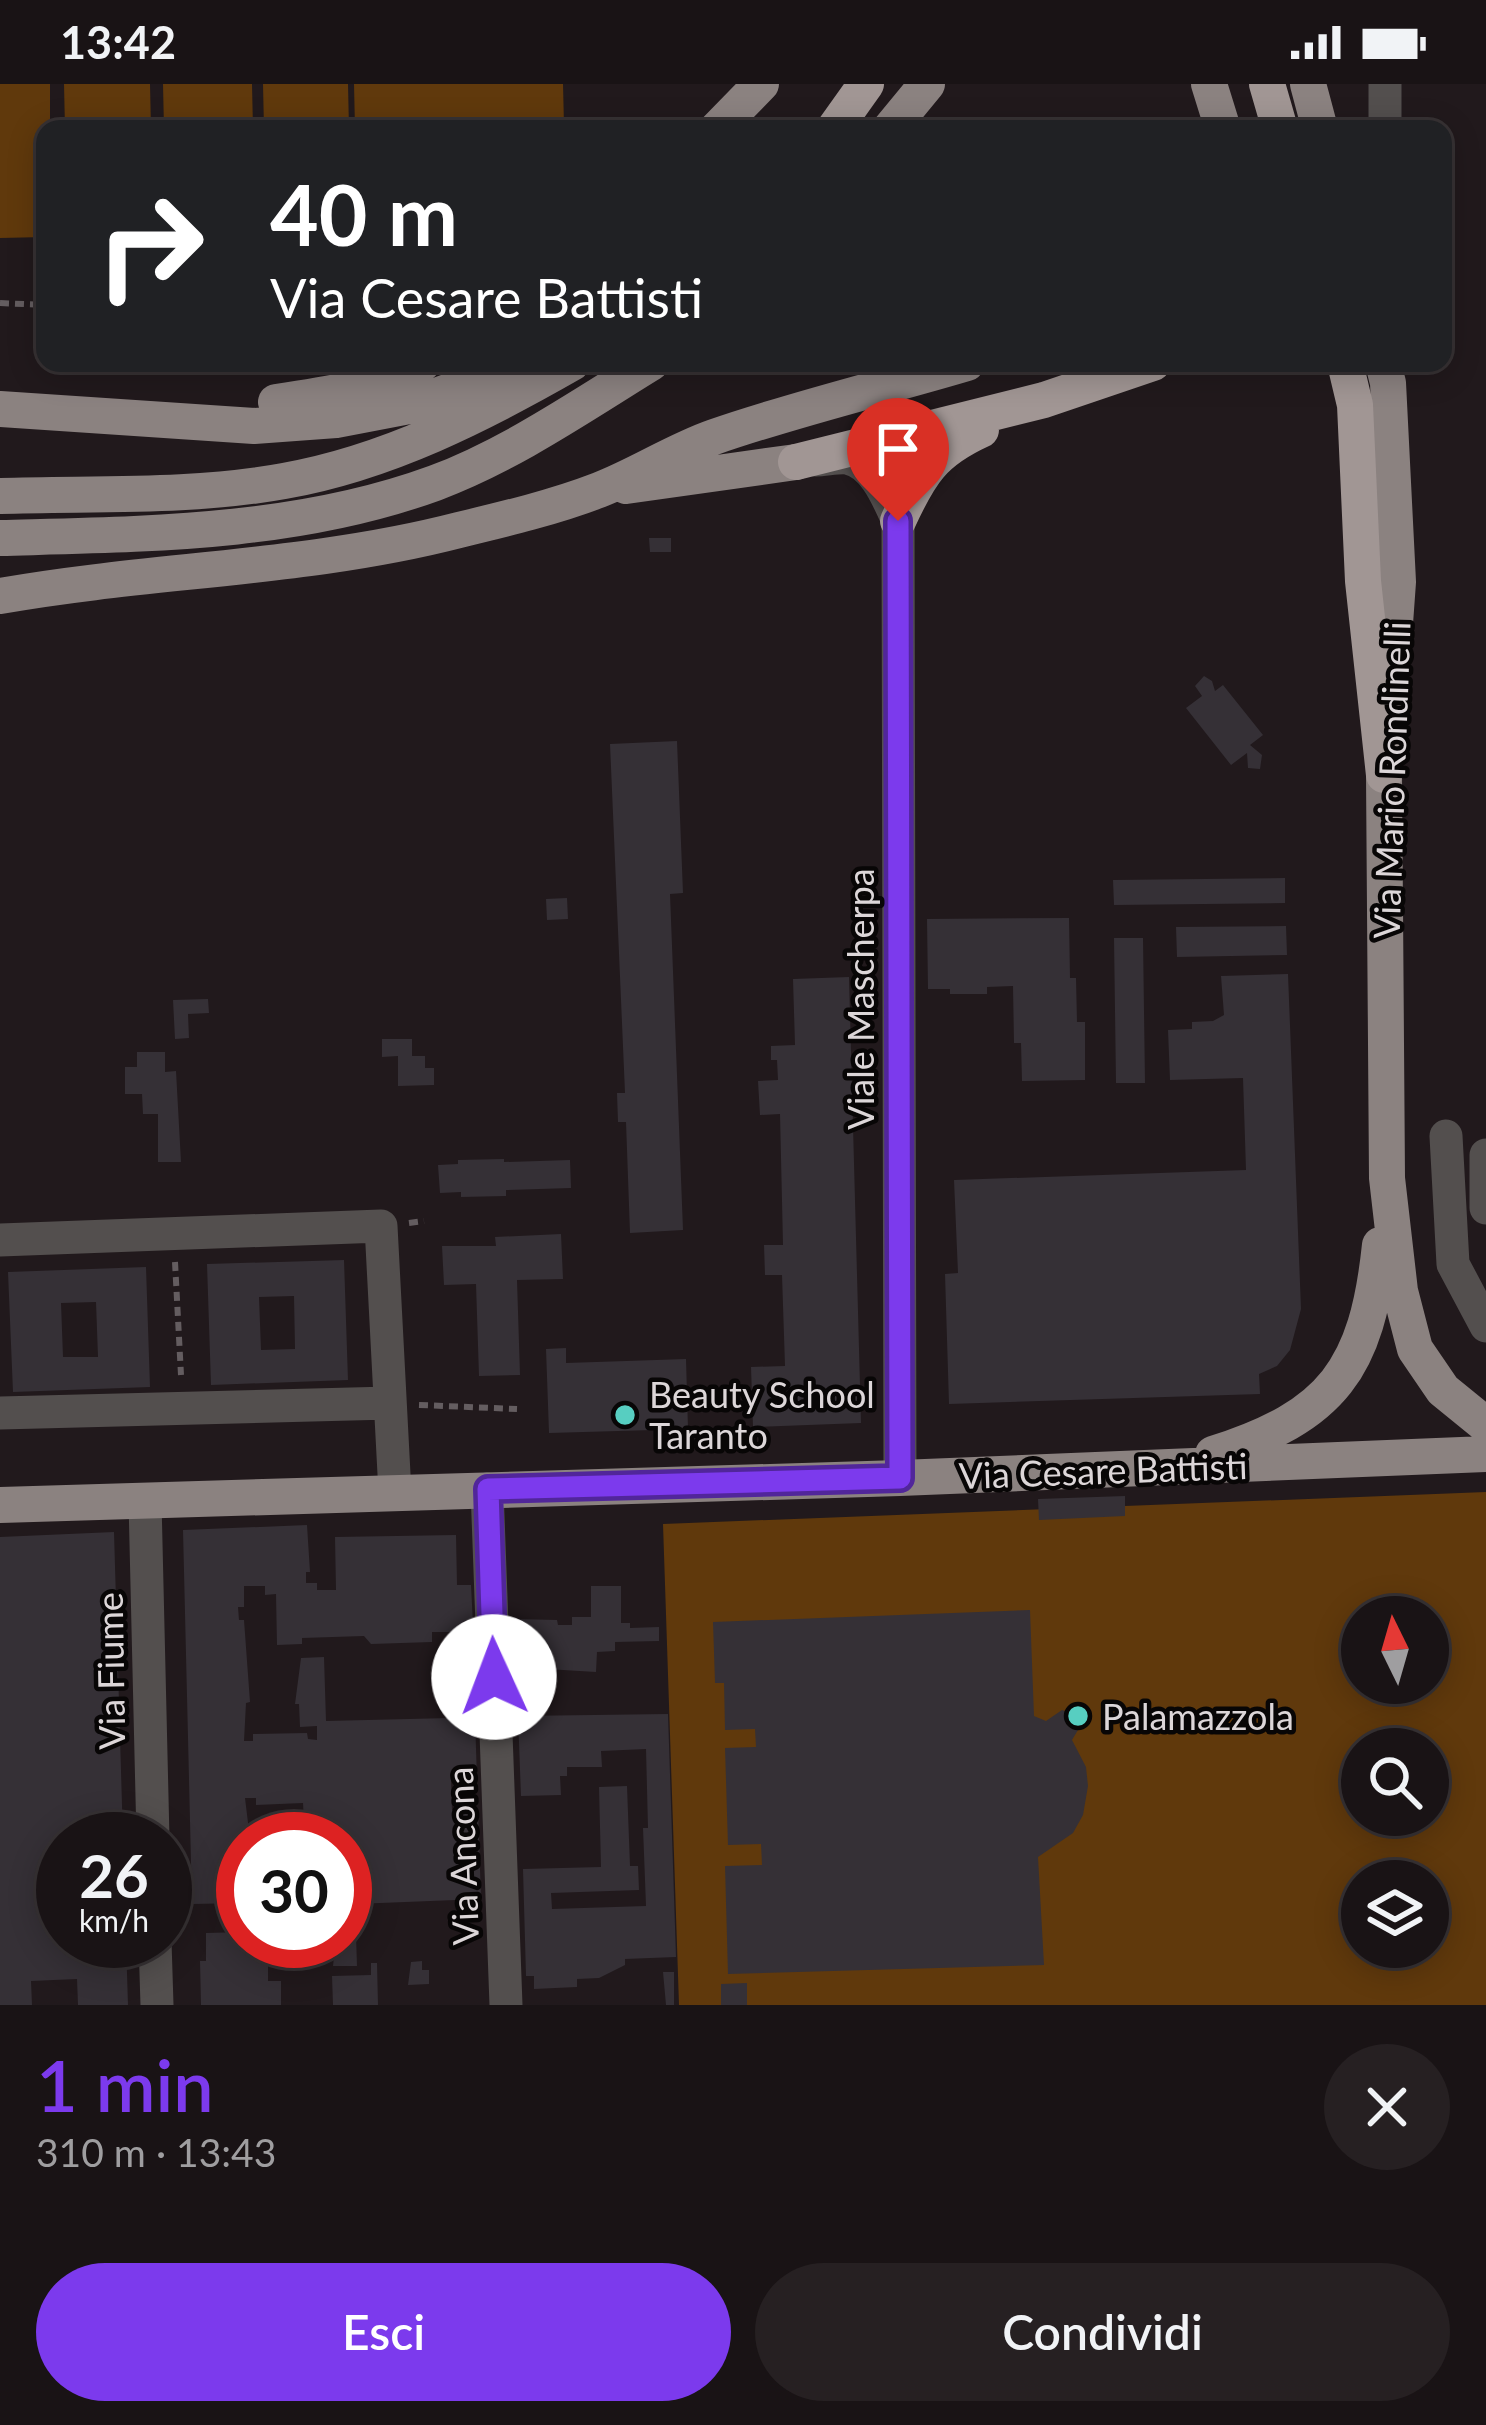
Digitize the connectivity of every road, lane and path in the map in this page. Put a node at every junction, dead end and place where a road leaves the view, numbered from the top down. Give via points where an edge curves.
1 (761, 84) edge
2 (866, 84) edge
3 (927, 84) edge
4 (1209, 84) edge
5 (1263, 84) edge
6 (1308, 84) edge
7 (1384, 84) edge
8 (726, 120) edge
9 (840, 120) edge
10 (897, 120) edge
11 (1220, 120) edge
12 (1265, 120) edge
13 (1277, 120) edge
14 (1318, 120) edge
15 (1385, 120) edge
16 (0, 303) edge
17 (36, 305) edge
18 (406, 372) edge
19 (502, 372) edge
20 (556, 372) edge
21 (636, 372) edge
22 (936, 372) edge
23 (1126, 372) edge
24 (1347, 372) edge
25 (1386, 372) edge
26 (1044, 400) junction
27 (0, 410) edge
28 (66, 411) junction
29 (796, 462) junction
30 (599, 490) junction
31 (0, 496) edge
32 (898, 521) junction
33 (0, 538) edge
34 (0, 596) edge
35 (1384, 775) junction
36 (1447, 1136) dead end
37 (1486, 1155) edge
38 (1387, 1178) junction
39 (1486, 1208) edge
40 (174, 1234) junction
41 (0, 1240) edge
42 (1486, 1326) edge
43 (390, 1403) junction
44 (183, 1409) junction
45 (517, 1409) dead end
46 (0, 1413) edge
47 (1486, 1425) edge
48 (1486, 1454) edge
49 (1169, 1468) junction
50 (900, 1478) junction
51 (488, 1489) junction
52 (395, 1493) junction
53 (146, 1501) junction
54 (0, 1505) edge
55 (152, 1812) edge
56 (156, 1968) edge
57 (157, 2005) edge
58 (506, 2005) edge

1 - 8 main road
2 - 9 highway
3 - 10 main road
4 - 11 main road
5 - 12 highway
5 - 13 highway
6 - 14 main road
7 - 15 street
16 - 17 path
18 - 28 main road via 254,405
19 - 28 main road via 409,406 336,420 254,426
20 - 31 main road via 421,439 286,481
21 - 33 main road via 511,449 360,507 190,532
22 - 30 main road via 717,436
23 - 26 highway
24 - 35 highway
25 - 35 main road, Via Mario Rondinelli via 1398,582
26 - 29 highway
26 - 32 highway via 941,452 919,475
27 - 28 main road
29 - 30 main road
29 - 32 street via 850,458 883,488
30 - 34 main road via 354,553
32 - 50 street, Viale Mascherpa
35 - 38 main road, Via Mario Rondinelli
36 - 42 street via 1454,1264
37 - 39 street
38 - 47 main road, Via Mario Rondinelli via 1415,1349 1443,1390
38 - 49 main road, Via Mario Rondinelli via 1375,1291 1359,1348 1336,1386 1299,1418 1253,1441
40 - 41 street
40 - 43 street via 381,1226
40 - 44 path
43 - 44 street
43 - 45 path
43 - 52 street
44 - 46 street
48 - 49 main road, Via Cesare Battisti
49 - 50 main road, Via Cesare Battisti
50 - 51 main road, Via Cesare Battisti
51 - 52 main road, Via Cesare Battisti
51 - 58 street, Via Ancona
52 - 53 main road, Via Cesare Battisti
53 - 54 main road, Via Cesare Battisti
53 - 55 street, Via Fiume
56 - 57 street

